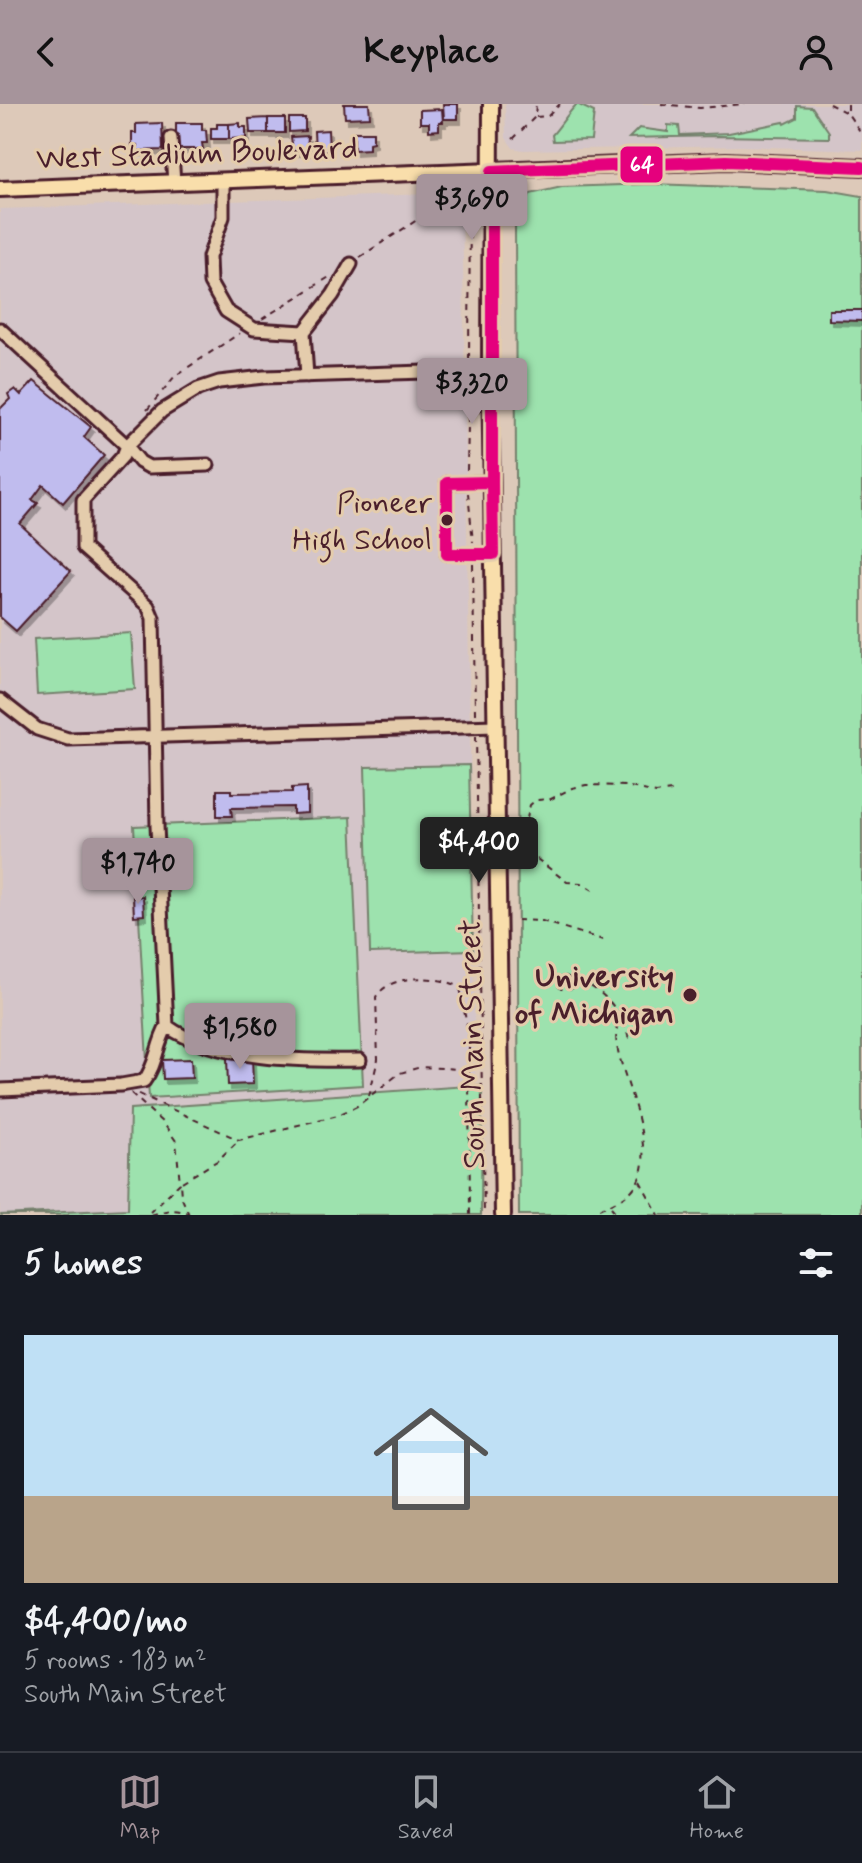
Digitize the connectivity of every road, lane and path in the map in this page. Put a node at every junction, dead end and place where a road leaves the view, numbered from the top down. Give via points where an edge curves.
1 (491, 104) edge
2 (536, 104) edge
3 (560, 104) edge
4 (661, 104) edge
5 (666, 104) edge
6 (745, 104) edge
7 (829, 104) edge
8 (848, 104) edge
9 (686, 105) edge
10 (736, 105) edge
11 (705, 106) edge
12 (848, 114) junction
13 (535, 117) junction
14 (862, 134) edge
15 (171, 138) dead end
16 (513, 139) dead end
17 (862, 167) edge
18 (492, 171) junction
19 (223, 181) junction
20 (174, 183) junction
21 (0, 189) edge
22 (460, 192) dead end
23 (470, 198) dead end
24 (351, 264) junction
25 (250, 327) junction
26 (1, 329) edge
27 (304, 332) junction
28 (490, 370) junction
29 (469, 371) junction
30 (307, 376) junction
31 (142, 415) dead end
32 (127, 446) junction
33 (208, 465) dead end
34 (492, 482) junction
35 (467, 483) junction
36 (473, 554) junction
37 (493, 554) junction
38 (0, 700) edge
39 (475, 718) dead end
40 (496, 726) junction
41 (155, 738) junction
42 (476, 739) dead end
43 (672, 791) dead end
44 (593, 890) dead end
45 (517, 920) dead end
46 (603, 940) dead end
47 (580, 982) junction
48 (619, 1015) junction
49 (167, 1026) junction
50 (629, 1039) dead end
51 (360, 1060) dead end
52 (469, 1077) junction
53 (0, 1090) edge
54 (368, 1097) junction
55 (239, 1140) junction
56 (640, 1179) junction
57 (180, 1183) junction
58 (610, 1206) junction
59 (149, 1215) edge
60 (470, 1215) edge
61 (484, 1215) edge
62 (503, 1215) edge
63 (589, 1215) edge
64 (618, 1215) edge
65 (659, 1215) edge

1 - 18 main road, South Main Street
2 - 13 path
3 - 13 path via 548,116
4 - 5 path
5 - 9 path
6 - 10 path
7 - 12 path
8 - 12 path
9 - 11 path
10 - 11 path
12 - 14 path
13 - 16 path
15 - 20 lane
17 - 18 main road, West Stadium Boulevard via 726,161
18 - 19 main road, West Stadium Boulevard
18 - 28 main road, South Main Street
19 - 20 main road, West Stadium Boulevard
19 - 25 lane via 223,217 209,257 210,283 226,311
20 - 21 main road, West Stadium Boulevard
22 - 24 path
23 - 29 path
24 - 25 path
24 - 27 lane
25 - 27 lane
25 - 31 path via 175,376
26 - 32 lane
27 - 30 lane
28 - 29 lane
28 - 34 main road, South Main Street
29 - 30 lane
29 - 35 path
30 - 32 lane via 219,382 198,389 162,411
32 - 33 lane via 149,467
32 - 41 lane via 83,500 83,548 148,606 153,618
34 - 35 lane
34 - 37 main road, South Main Street
35 - 36 path
35 - 36 lane via 447,483 447,554
36 - 37 lane
36 - 39 path
37 - 40 main road, South Main Street
38 - 41 lane via 51,735
40 - 41 lane
40 - 62 main road, South Main Street
41 - 49 lane
42 - 61 path
43 - 44 path via 586,785 530,805 525,827 537,859 567,882
45 - 46 path via 542,921
47 - 47 path via 565,976 558,985 567,990
47 - 48 path via 599,991
48 - 50 path
48 - 56 path via 618,1049 639,1124
49 - 51 lane via 181,1037 269,1059
49 - 53 lane via 144,1081
52 - 54 path via 461,1069 421,1067 400,1073
52 - 54 path via 460,987 445,981 402,980 376,997 378,1059
52 - 60 path
54 - 55 path via 338,1115
55 - 57 path via 217,1161
55 - 57 path via 130,1092 176,1141
56 - 58 path
56 - 65 path
57 - 59 path
57 - 59 path via 189,1215 177,1210
58 - 63 path
58 - 64 path

